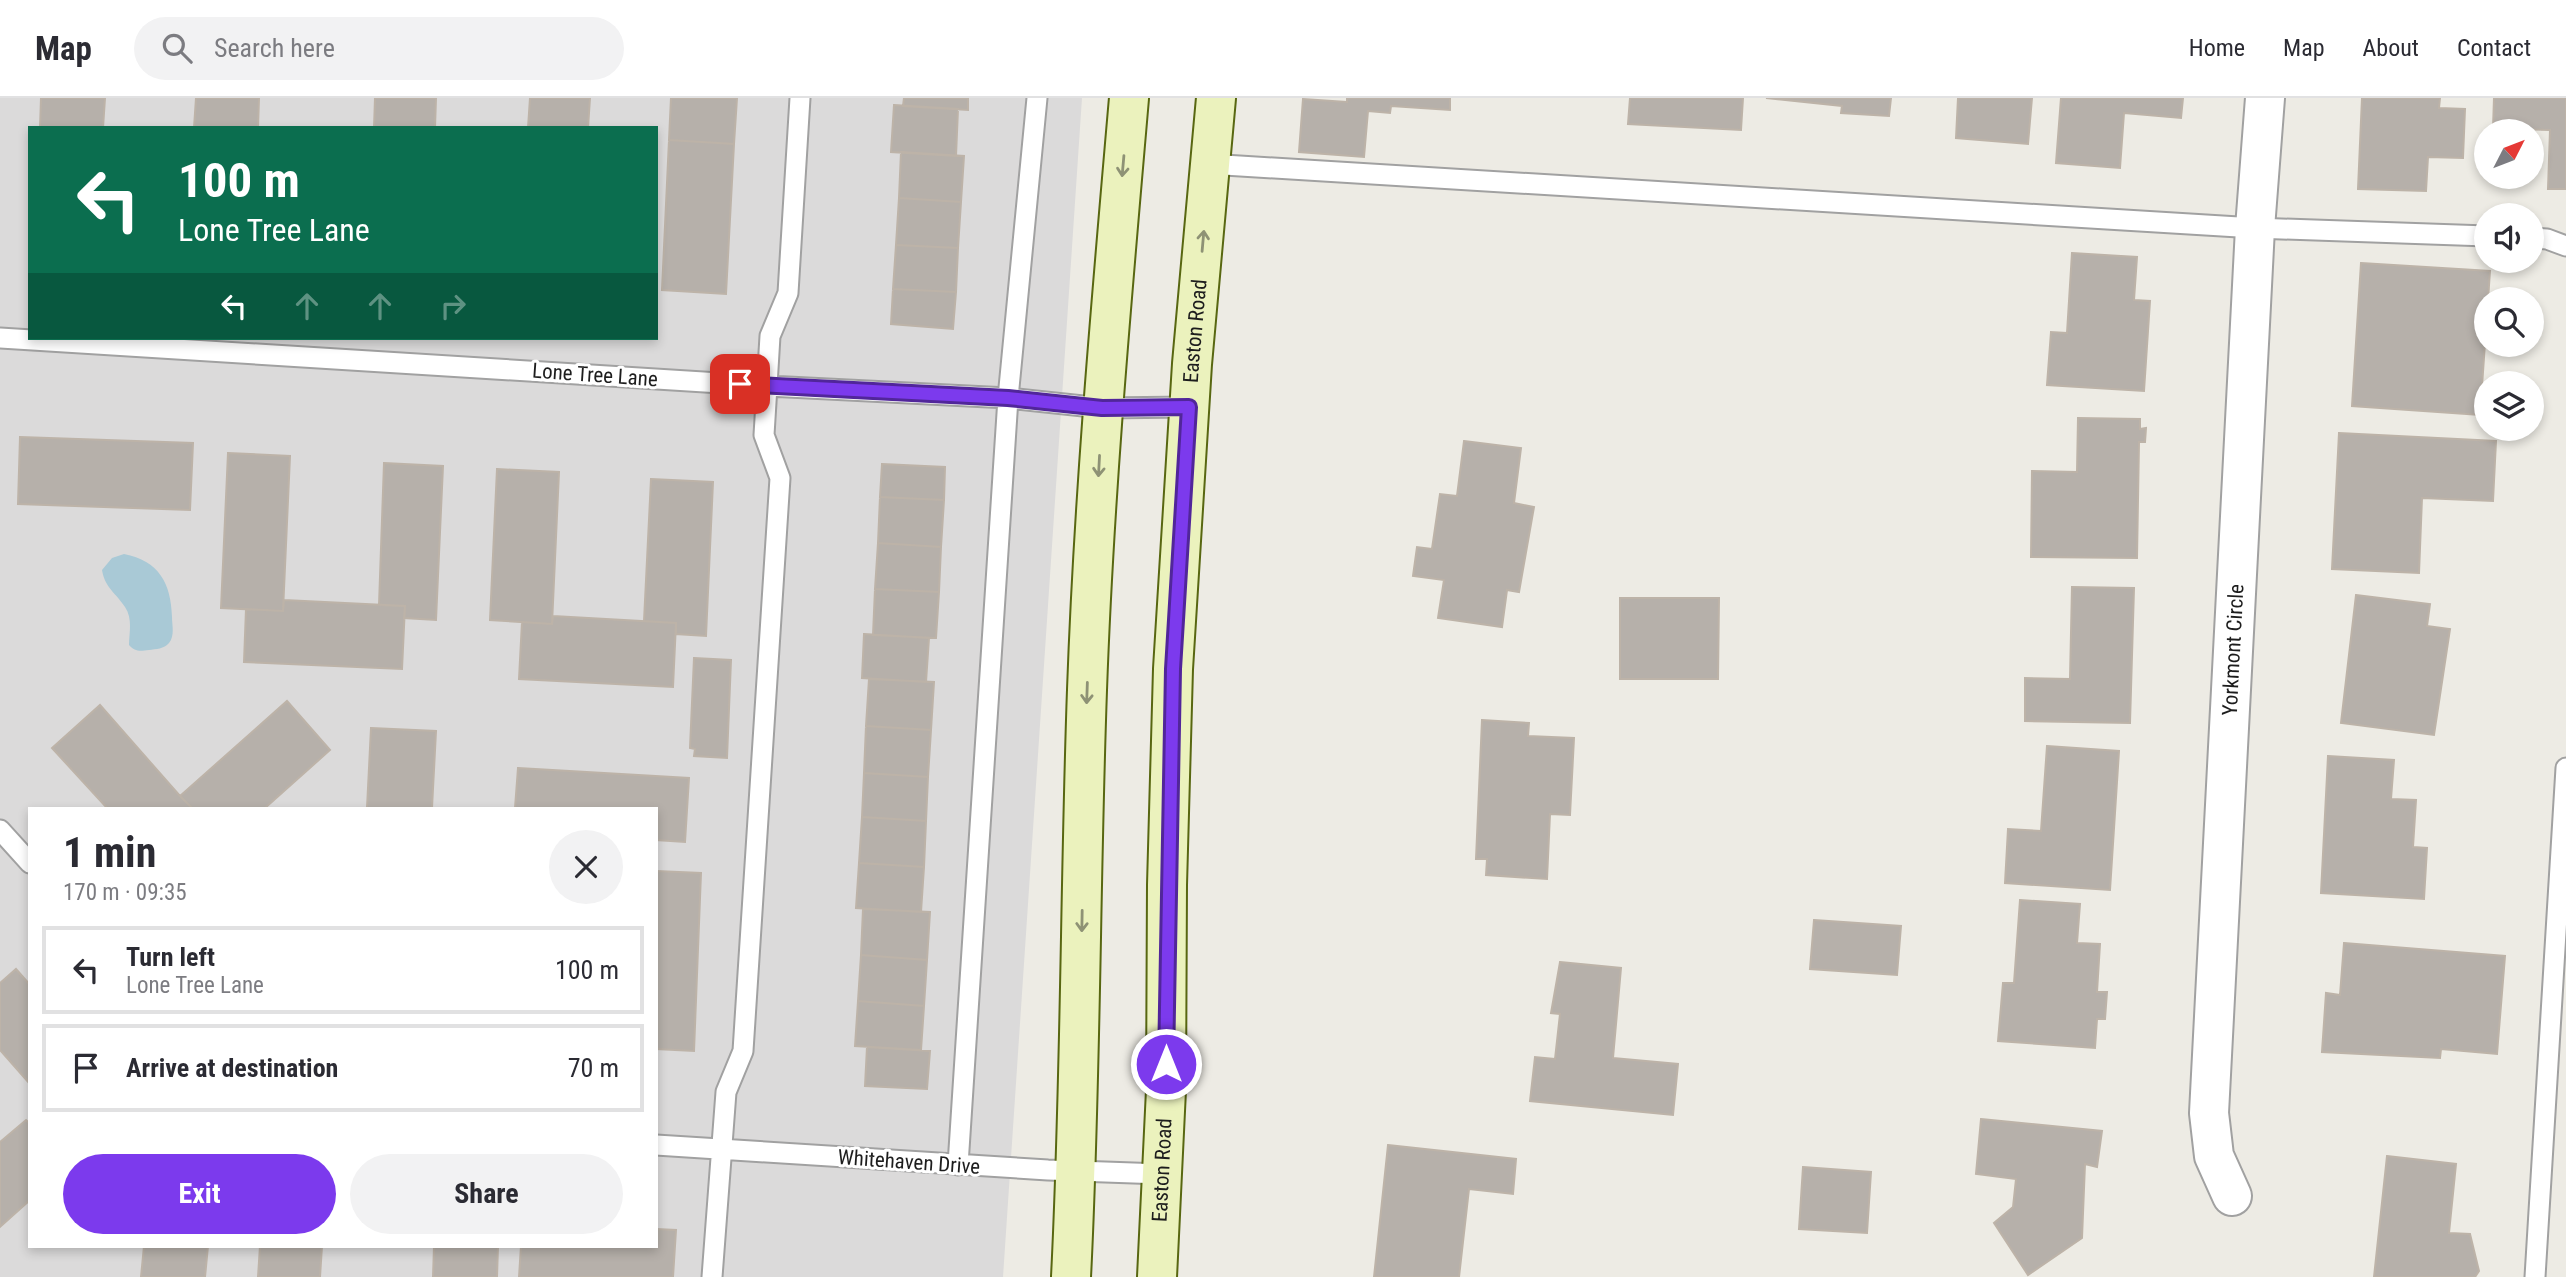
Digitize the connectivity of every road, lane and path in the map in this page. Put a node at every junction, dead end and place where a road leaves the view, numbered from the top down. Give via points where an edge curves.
1 (800, 98) edge
2 (1037, 98) edge
3 (1129, 98) edge
4 (1216, 98) edge
5 (2265, 98) edge
6 (1208, 164) junction
7 (2255, 228) junction
8 (2474, 236) edge
9 (2544, 239) edge
10 (2566, 246) edge
11 (0, 338) edge
12 (28, 340) edge
13 (32, 340) edge
14 (768, 386) junction
15 (1008, 398) junction
16 (1189, 407) junction
17 (1102, 408) junction
18 (2566, 768) edge
19 (0, 830) edge
20 (28, 861) edge
21 (658, 1145) edge
22 (722, 1150) junction
23 (958, 1165) junction
24 (1076, 1171) junction
25 (1162, 1174) junction
26 (2232, 1196) dead end
27 (712, 1277) edge
28 (1071, 1277) edge
29 (1157, 1277) edge
30 (2535, 1277) edge

1 - 14 lane via 788,292 770,335
2 - 15 lane
3 -> 17 main road
4 - 6 main road, Easton Road
5 - 7 street, Yorkmont Circle
6 - 7 lane
16 -> 6 main road, Easton Road
7 - 8 lane
7 - 26 street, Yorkmont Circle via 2209,1113 2214,1156
9 - 10 lane
11 - 12 lane, Lone Tree Lane
13 - 14 lane, Lone Tree Lane
14 - 15 lane, Lone Tree Lane
14 - 22 lane via 764,435 780,478 743,1051 726,1092
15 - 17 lane, Lone Tree Lane
15 - 23 lane
16 - 17 lane, Lone Tree Lane
16 - 25 main road, Easton Road via 1173,669
17 -> 24 main road via 1087,688
18 - 30 lane
19 - 20 lane
21 - 22 lane, Whitehaven Drive
22 - 23 lane, Whitehaven Drive
22 - 27 lane
23 - 24 lane, Whitehaven Drive
24 - 25 lane, Whitehaven Drive
24 - 28 main road
25 - 29 main road, Easton Road

